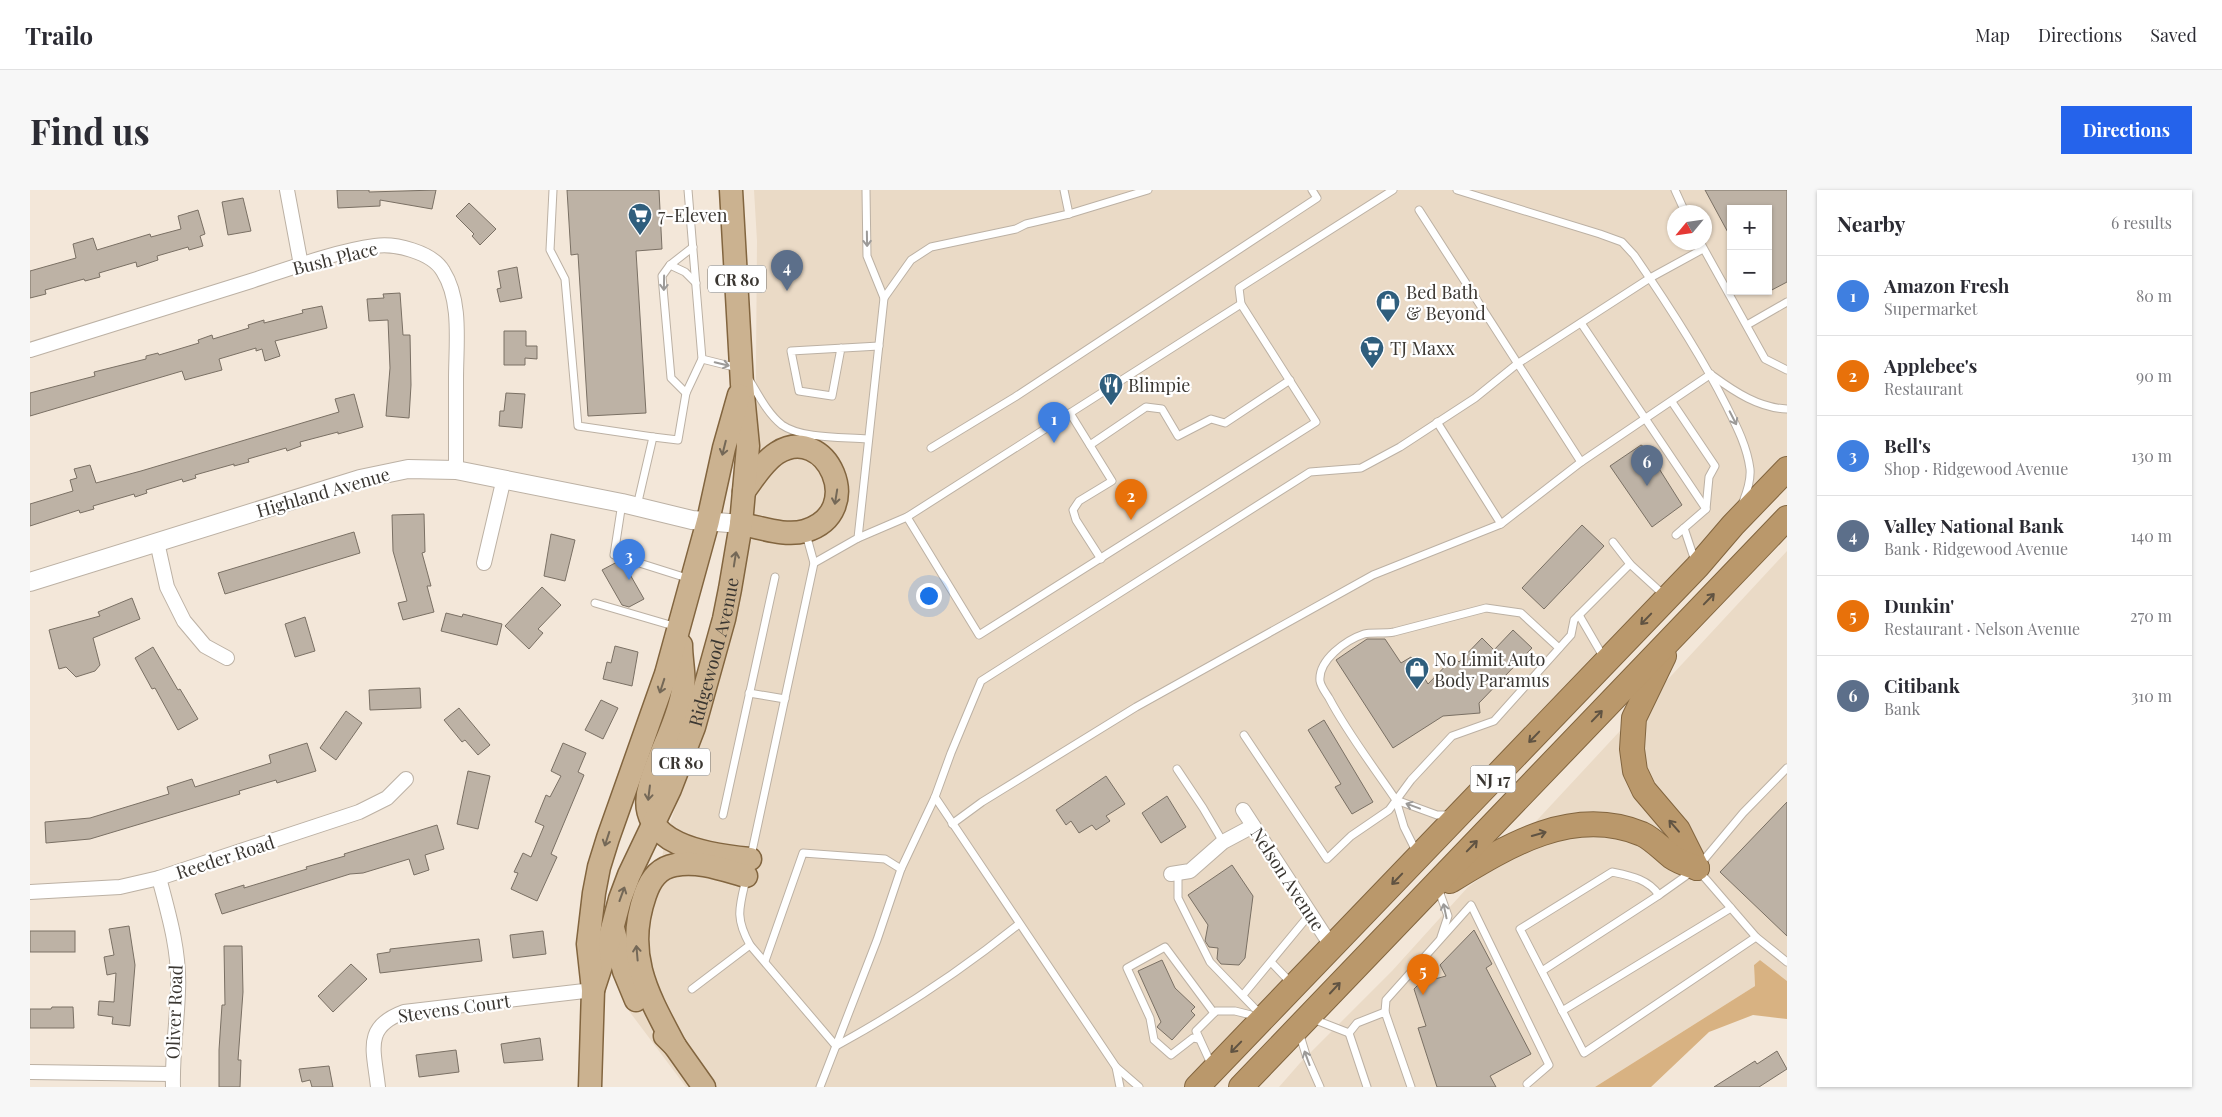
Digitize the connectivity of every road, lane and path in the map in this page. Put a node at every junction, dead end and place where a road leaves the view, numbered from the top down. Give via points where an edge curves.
1 (287, 190) edge
2 (553, 190) edge
3 (688, 190) edge
4 (731, 190) edge
5 (866, 190) edge
6 (1064, 190) edge
7 (1148, 190) edge
8 (1312, 190) edge
9 (1393, 190) edge
10 (1457, 190) edge
11 (1684, 190) edge
12 (1676, 192) edge
13 (1682, 205) edge
14 (1419, 210) dead end
15 (1069, 214) junction
16 (693, 247) junction
17 (1696, 250) edge
18 (1704, 250) edge
19 (301, 265) junction
20 (670, 265) junction
21 (1650, 278) junction
22 (696, 283) junction
23 (884, 298) junction
24 (1787, 302) edge
25 (1241, 304) junction
26 (1580, 323) junction
27 (1747, 325) junction
28 (879, 346) junction
29 (841, 348) junction
30 (30, 350) edge
31 (702, 359) junction
32 (1517, 364) junction
33 (1787, 370) edge
34 (1711, 374) junction
35 (742, 376) junction
36 (1290, 380) junction
37 (686, 393) junction
38 (1672, 402) junction
39 (1787, 409) edge
40 (1070, 413) junction
41 (1644, 420) junction
42 (1437, 422) junction
43 (653, 436) junction
44 (867, 439) junction
45 (1090, 445) junction
46 (931, 448) dead end
47 (1581, 462) junction
48 (1787, 468) edge
49 (456, 470) junction
50 (504, 478) junction
51 (744, 491) junction
52 (629, 504) junction
53 (1706, 509) junction
54 (906, 517) junction
55 (1787, 518) edge
56 (708, 521) junction
57 (740, 524) junction
58 (1501, 524) junction
59 (1733, 525) junction
60 (1684, 528) junction
61 (805, 531) junction
62 (1676, 535) dead end
63 (858, 538) junction
64 (157, 542) junction
65 (1613, 542) dead end
66 (1101, 559) junction
67 (484, 563) dead end
68 (814, 563) junction
69 (1630, 564) junction
70 (1697, 567) junction
71 (775, 577) dead end
72 (692, 580) junction
73 (30, 582) edge
74 (1668, 598) junction
75 (595, 603) dead end
76 (1579, 615) junction
77 (680, 628) junction
78 (1675, 635) junction
79 (1559, 648) junction
80 (227, 658) dead end
81 (1606, 661) junction
82 (750, 693) junction
83 (785, 699) junction
84 (1244, 735) dead end
85 (1177, 768) dead end
86 (1787, 768) edge
87 (406, 779) dead end
88 (935, 797) junction
89 (1396, 800) junction
90 (1243, 810) dead end
91 (1460, 814) junction
92 (722, 815) dead end
93 (952, 824) junction
94 (654, 825) junction
95 (1253, 826) junction
96 (1222, 842) junction
97 (1418, 857) junction
98 (748, 867) junction
99 (1697, 868) junction
100 (901, 869) junction
101 (1175, 874) joint
102 (159, 878) junction
103 (1432, 890) junction
104 (30, 892) edge
105 (1659, 896) junction
106 (1731, 908) junction
107 (1310, 914) junction
108 (1019, 924) junction
109 (612, 927) junction
110 (1756, 937) junction
111 (1440, 939) junction
112 (750, 945) junction
113 (1332, 947) junction
114 (766, 961) junction
115 (1271, 962) junction
116 (1787, 962) edge
117 (1542, 971) junction
118 (1294, 987) junction
119 (692, 989) dead end
120 (593, 990) junction
121 (1243, 995) junction
122 (1562, 1011) junction
123 (1385, 1012) junction
124 (1214, 1013) junction
125 (1264, 1018) junction
126 (1303, 1022) junction
127 (1349, 1033) junction
128 (1200, 1039) junction
129 (675, 1046) junction
130 (836, 1046) junction
131 (1116, 1067) junction
132 (30, 1072) edge
133 (1203, 1078) edge
134 (173, 1080) edge
135 (1527, 1084) dead end
136 (378, 1087) edge
137 (590, 1087) edge
138 (704, 1087) edge
139 (820, 1087) edge
140 (1120, 1087) edge
141 (1139, 1087) edge
142 (1241, 1087) edge
143 (1320, 1087) edge
144 (1367, 1087) edge
145 (1411, 1087) edge

1 - 19 street
2 - 43 lane via 550,250 565,279 578,426
3 - 16 lane
4 - 35 main road, Ridgewood Avenue / CR 80
5 -> 23 lane via 867,256
6 - 15 lane
7 - 15 lane
8 - 46 lane via 1317,198 1015,397
9 - 25 lane via 1239,288
10 - 21 lane via 1622,242
11 - 12 lane
12 - 13 lane
14 - 32 lane
15 - 23 lane via 931,247 911,260
16 - 20 lane
16 - 22 lane
17 - 21 lane
18 - 27 lane
19 - 30 street, Bush Place
19 - 49 street, Bush Place via 376,246 395,246 413,250 443,269 453,291 456,324
20 - 22 lane via 685,272
20 -> 37 lane via 662,276 671,378
21 - 26 lane
21 - 34 lane
22 - 31 lane
23 - 28 lane
24 - 27 lane
25 - 36 lane
25 - 40 lane
26 - 32 lane
26 - 41 lane
27 - 33 lane via 1766,359
28 - 29 lane
28 - 44 lane
29 - 29 lane via 832,396 799,391 791,351
31 -> 35 lane
31 - 37 lane
32 - 42 lane via 1475,398
32 - 47 lane
34 - 38 lane
34 - 39 lane via 1753,401
34 -> 59 lane via 1746,448 1750,471 1748,490
35 - 44 lane via 782,425 798,433
35 - 51 main road, Ridgewood Avenue / CR 80 via 748,446
35 -> 56 main road, Ridgewood Avenue / CR 80
36 - 45 lane via 1225,423 1211,419 1178,436 1162,409 1146,407
36 - 66 lane via 1316,422
37 - 43 lane via 678,440
38 - 41 lane
38 - 53 lane via 1715,466 1709,477
40 - 45 lane
40 - 54 lane
41 - 47 lane
41 - 53 lane
42 - 58 lane
42 - 88 lane via 1361,468 1310,472 981,681
43 - 52 lane
44 - 63 lane
45 - 66 lane via 1112,481 1079,500 1074,510 1076,520
47 - 58 lane
48 - 59 highway, NJ 17
49 - 50 street, Highland Avenue
49 - 64 street, Highland Avenue via 424,468 376,474
50 - 52 street, Highland Avenue
50 - 67 street
51 - 57 main road, Ridgewood Avenue / CR 80
51 -> 61 main road via 777,453 797,448 820,454 834,474 836,500 825,520
52 - 56 street, Highland Avenue
52 - 72 lane via 614,555
53 - 60 lane
54 - 63 lane
54 - 66 lane via 979,635
78 -> 55 highway, NJ 17
56 - 57 street, Highland Avenue
56 - 72 main road, Ridgewood Avenue / CR 80
57 - 61 main road via 789,532
94 -> 57 main road, Ridgewood Avenue / CR 80 via 704,696 724,619
58 - 93 lane via 1373,575 1144,702
59 - 70 highway, NJ 17
60 - 62 lane
60 - 70 lane
61 - 68 lane
63 - 68 lane
64 - 73 street, Highland Avenue
64 - 80 street via 167,587 184,621 205,646
65 - 69 lane
68 - 83 lane
69 - 74 lane
69 - 76 lane
70 - 74 highway, NJ 17
71 - 82 lane
72 - 77 main road, Ridgewood Avenue / CR 80
74 -> 81 highway, NJ 17
75 - 77 lane
76 - 79 lane via 1574,620 1571,635
76 - 81 lane
77 -> 94 main road via 683,694 649,786 648,803
77 -> 120 main road, Ridgewood Avenue / CR 80 via 599,866 588,944
99 -> 78 highway via 1678,830 1644,790 1635,771 1632,749 1634,718
103 -> 78 highway, NJ 17
79 - 89 lane via 1494,721 1452,736
79 - 89 lane via 1521,613 1486,608 1394,632 1366,633 1327,659 1320,682 1335,710
81 -> 91 highway, NJ 17
82 - 83 lane
82 - 92 lane
83 - 98 lane
84 - 89 lane via 1327,859 1351,836 1389,810
85 - 96 lane
86 - 99 lane via 1743,813
87 - 102 street, Reeder Road via 387,798 359,812
88 - 93 lane
88 - 100 lane
91 -> 89 lane via 1437,816
89 - 97 lane
90 - 95 street, Nelson Avenue
91 - 97 highway, NJ 17
93 - 108 lane
94 - 98 main road via 668,839 684,847 725,857
109 -> 94 main road, Ridgewood Avenue / CR 80 via 629,875
95 - 96 street
95 - 107 street, Nelson Avenue
96 - 101 street via 1190,871
97 -> 113 highway, NJ 17
98 - 112 lane via 739,909 741,928
129 -> 98 main road via 650,999 638,960 638,918 646,889 655,874 674,865
103 -> 99 highway via 1501,850 1537,834 1576,826 1616,825 1644,835 1674,858
99 - 105 lane
99 - 106 lane
100 - 114 lane via 885,858 804,853
100 - 130 lane
101 - 121 lane via 1178,898 1210,962
102 - 104 street, Reeder Road via 120,887
102 - 134 street, Oliver Road via 178,967
111 -> 103 lane via 1448,916
126 -> 103 highway, NJ 17
105 - 117 lane
105 - 117 lane via 1654,888 1636,877 1612,872 1520,930
106 - 110 lane
106 - 122 lane
107 - 113 street, Nelson Avenue
107 - 115 lane
108 - 130 lane via 992,946 879,1022
108 - 131 lane
109 - 120 main road, Ridgewood Avenue / CR 80
109 - 129 main road via 636,1001 645,1016
110 - 116 lane
110 - 122 lane via 1584,1053
111 - 123 lane via 1386,1000
111 - 135 lane via 1471,906 1549,1065
112 - 114 lane
112 - 119 lane
113 - 118 highway, NJ 17
114 - 130 lane
115 - 118 lane
115 - 121 lane
117 - 122 lane
118 - 125 highway, NJ 17
120 - 136 street, Stevens Court via 404,1012 388,1018 378,1028 373,1044
120 - 137 main road, Ridgewood Avenue / CR 80
121 - 125 lane
123 - 127 lane via 1357,1023
123 - 145 lane
124 - 125 lane via 1236,1011
124 - 128 lane via 1196,1031
124 - 128 lane via 1165,947 1127,968 1150,1018 1154,1040 1172,1055 1193,1038
125 -> 133 highway, NJ 17
126 - 127 lane
126 - 142 highway, NJ 17
143 -> 126 lane via 1306,1055
127 - 144 lane
128 - 133 lane
129 - 138 main road
130 - 139 lane
131 - 140 lane
131 - 141 lane
132 - 134 street

